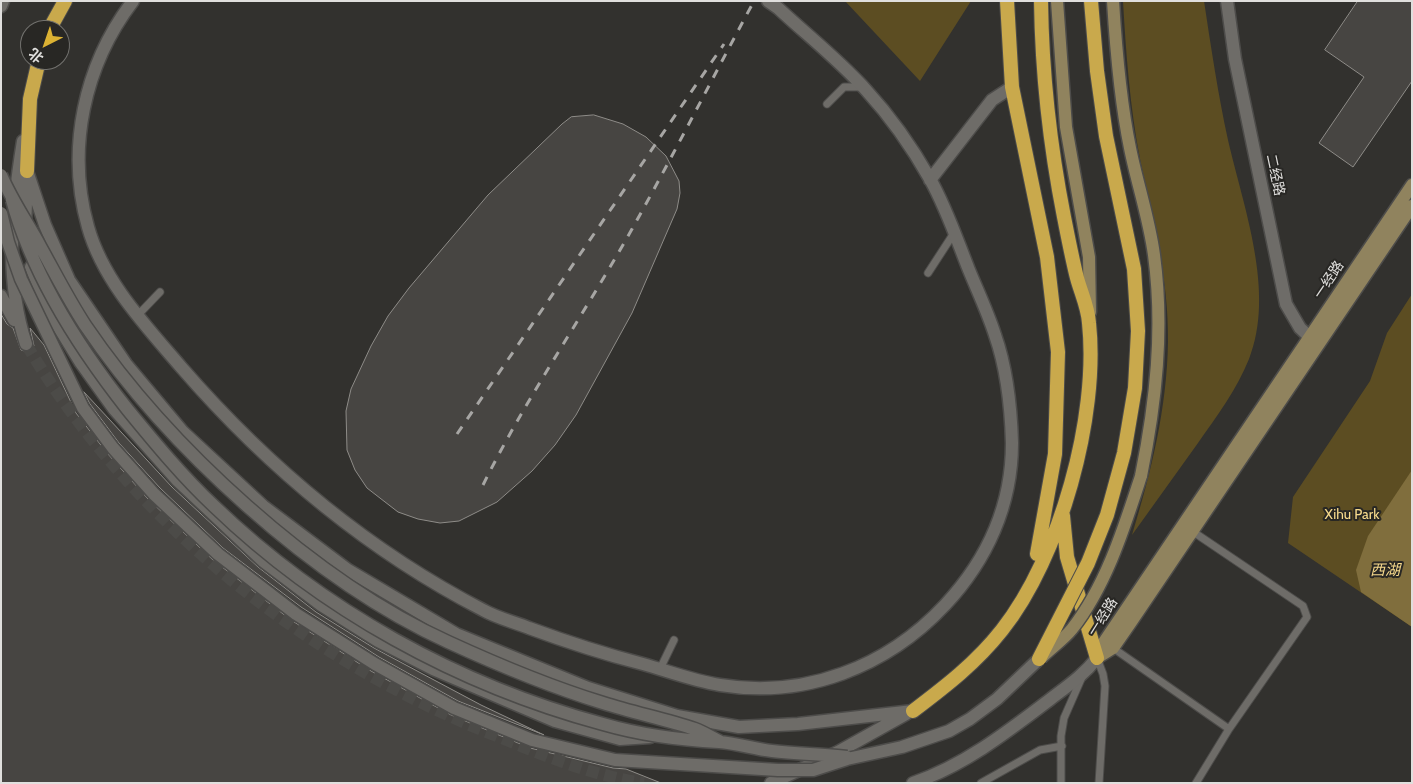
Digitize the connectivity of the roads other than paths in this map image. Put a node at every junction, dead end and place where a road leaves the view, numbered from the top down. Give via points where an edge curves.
1 (3, 1) edge
2 (65, 1) edge
3 (133, 1) edge
4 (768, 1) edge
5 (1007, 1) edge
6 (1041, 1) edge
7 (1057, 1) edge
8 (1091, 1) edge
9 (1113, 1) edge
10 (1227, 1) edge
11 (1, 6) edge
12 (55, 20) edge
13 (37, 70) edge
14 (864, 87) junction
15 (1012, 87) junction
16 (30, 99) junction
17 (828, 104) dead end
18 (27, 171) junction
19 (1, 175) edge
20 (930, 180) junction
21 (1412, 185) edge
22 (12, 200) junction
23 (1412, 206) edge
24 (1, 213) edge
25 (954, 233) junction
26 (928, 272) dead end
27 (160, 292) dead end
28 (1, 296) edge
29 (137, 316) junction
30 (1090, 322) junction
31 (1313, 341) junction
32 (1064, 503) junction
33 (1192, 531) junction
34 (1026, 593) junction
35 (674, 640) dead end
36 (1113, 648) junction
37 (1097, 658) junction
38 (1039, 659) junction
39 (660, 669) junction
40 (1083, 675) junction
41 (913, 711) junction
42 (739, 727) junction
43 (1229, 730) junction
44 (725, 743) junction
45 (1062, 746) junction
46 (854, 758) junction
47 (771, 783) edge
48 (913, 783) edge
49 (981, 783) edge
50 (1061, 783) edge
51 (1098, 783) edge
52 (1196, 783) edge

1 - 11 street
2 - 12 highway
3 - 29 street via 101,54 86,95 80,133 79,182 89,231 109,274
4 - 14 street
5 - 15 highway
6 - 30 highway via 1043,67 1052,146 1073,262
7 - 30 main road via 1064,111 1089,257
8 - 38 highway, bridge via 1106,136 1134,269 1138,325 1136,380 1128,436 1107,515 1088,563
9 - 38 main road, bridge via 1126,125 1156,273 1157,380 1141,476 1116,546 1086,607 1067,635
10 - 31 street, 二经路 via 1235,60 1286,304 1291,316
13 - 16 highway
14 - 17 lane via 844,87
14 - 20 street
15 - 20 street via 992,100
15 - 34 highway via 1052,284 1059,375 1055,454 1042,534
16 - 18 highway
16 - 28 street via 17,190 12,268 17,317 26,344
18 - 42 street via 45,225 69,280 126,364 184,432 263,506 348,570 456,634 588,688 677,716
18 - 42 street via 24,250 49,311 80,363 114,409 178,481 263,561 321,605 378,641 433,669 555,721 620,739 699,735
19 - 22 street, bridge
20 - 25 street
21 - 31 main road, 一经路
22 - 44 street, bridge via 68,299 136,391 198,459 248,506 305,552 369,598 448,642 578,695 694,729
22 - 44 street, bridge via 24,238 63,315 116,394 200,493 301,580 400,643 526,700 618,729 691,742
23 - 31 main road, 一经路
24 - 46 street, bridge via 11,252 37,315 83,408 113,448 154,494 218,554 335,640 454,708 532,740 615,760 800,770 818,769
25 - 26 lane
25 - 39 street via 997,340 1011,409 1012,456 1005,504 989,544 964,584 933,618 898,646 858,669 810,684 767,689 718,685
27 - 29 lane
29 - 39 street via 198,387 257,447 320,504 407,565 486,612 577,646
30 - 32 highway via 1087,411 1080,450
31 - 33 main road, 一经路
31 - 37 main road, 一经路 via 1104,642
32 - 34 highway
32 - 37 highway via 1067,557
33 - 36 main road, 一经路
33 - 43 lane via 1303,606 1306,612 1305,621
34 - 41 highway via 980,657
35 - 39 lane
36 - 37 main road, 一经路
36 - 43 lane
37 - 40 street
37 - 51 lane via 1105,686
38 - 46 street, bridge via 997,699 957,726 908,746
40 - 45 lane via 1064,718
40 - 48 street via 977,752
41 - 42 street
41 - 47 street via 838,752
43 - 52 lane
44 - 46 street, bridge
45 - 49 lane via 1040,750
45 - 50 lane

